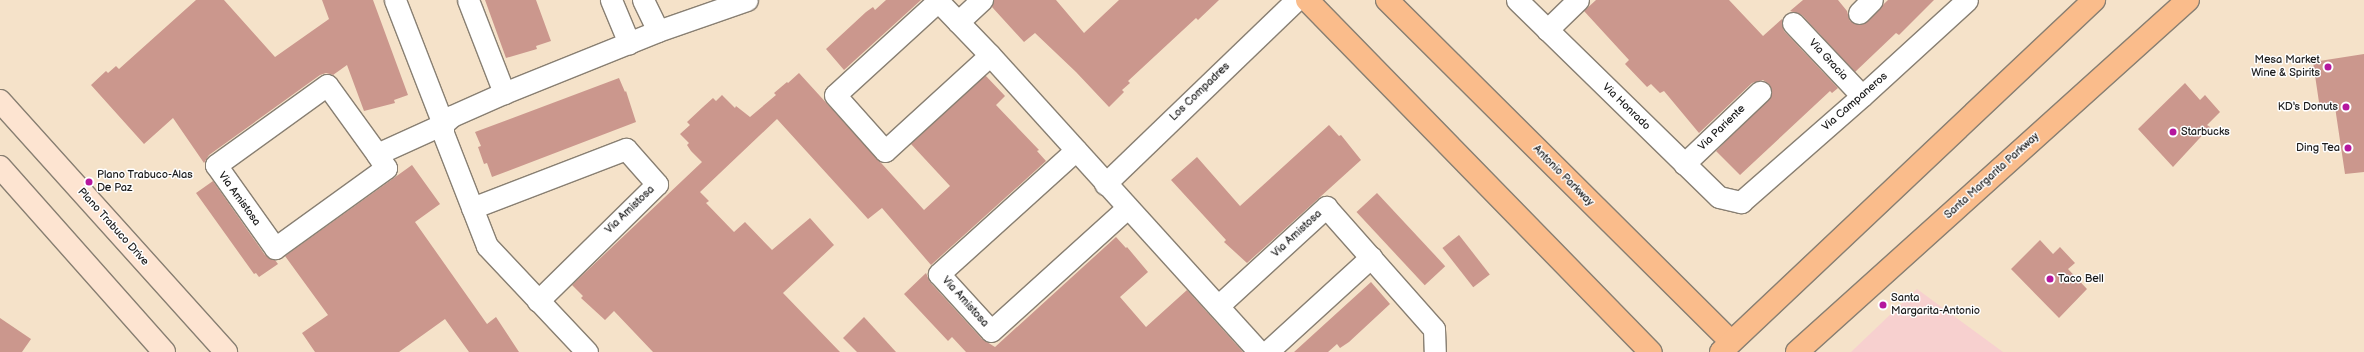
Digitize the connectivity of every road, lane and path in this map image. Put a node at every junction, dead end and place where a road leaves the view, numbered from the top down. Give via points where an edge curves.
1 (395, 0) edge
2 (468, 0) edge
3 (611, 0) edge
4 (643, 0) edge
5 (744, 0) edge
6 (938, 0) edge
7 (982, 0) edge
8 (1296, 0) edge
9 (1307, 0) edge
10 (1387, 0) edge
11 (1517, 0) edge
12 (1578, 0) edge
13 (1967, 0) edge
14 (2094, 0) edge
15 (2188, 0) edge
16 (958, 22) junction
17 (1793, 23) dead end
18 (1547, 30) junction
19 (658, 31) junction
20 (629, 43) junction
21 (990, 55) junction
22 (1760, 92) dead end
23 (504, 93) junction
24 (1862, 96) junction
25 (0, 101) edge
26 (443, 124) junction
27 (1076, 150) junction
28 (377, 154) junction
29 (1684, 164) junction
30 (0, 167) edge
31 (1105, 184) junction
32 (1741, 202) joint
33 (472, 208) junction
34 (1127, 208) junction
35 (1371, 257) junction
36 (538, 301) junction
37 (1218, 306) junction
38 (1731, 349) edge
39 (164, 352) edge
40 (226, 352) edge
41 (587, 352) edge
42 (1259, 352) edge
43 (1266, 352) edge
44 (1435, 352) edge
45 (1651, 352) edge
46 (1797, 352) edge

1 - 26 street
2 - 23 street
3 - 20 street
4 - 19 street
5 - 19 street
6 - 16 street
6 - 21 street via 835,95 885,151
7 - 16 street
8 - 31 street, Los Compadres
9 - 45 main road
10 - 38 main road, Antonio Parkway
11 - 18 street, Via Honrado
12 - 18 street
13 - 24 street, Via Campaneros
14 - 38 main road
15 - 46 main road, Santa Margarita Parkway
16 - 21 street
17 - 24 street, Via Gracia
18 - 29 street, Via Honrado
19 - 20 street
20 - 23 street
21 - 27 street
22 - 29 street, Via Pariente
23 - 26 street via 452,116
24 - 32 street, Via Campaneros
25 - 40 main road, Plano Trabuco Drive
26 - 28 street
26 - 33 street via 443,133
27 - 31 street
27 - 34 street, Via Amistosa via 939,274 991,331
28 - 28 street, Via Amistosa via 386,168 275,248 216,166 327,85
29 - 32 street, Via Honrado via 1719,197
30 - 39 main road
31 - 34 street
33 - 36 street via 487,246
33 - 36 street, Via Amistosa via 626,149 657,184
34 - 37 street
35 - 37 street, Via Amistosa via 1326,207
35 - 43 street
35 - 44 street, Via Amistosa via 1434,329
36 - 41 street
37 - 42 street

